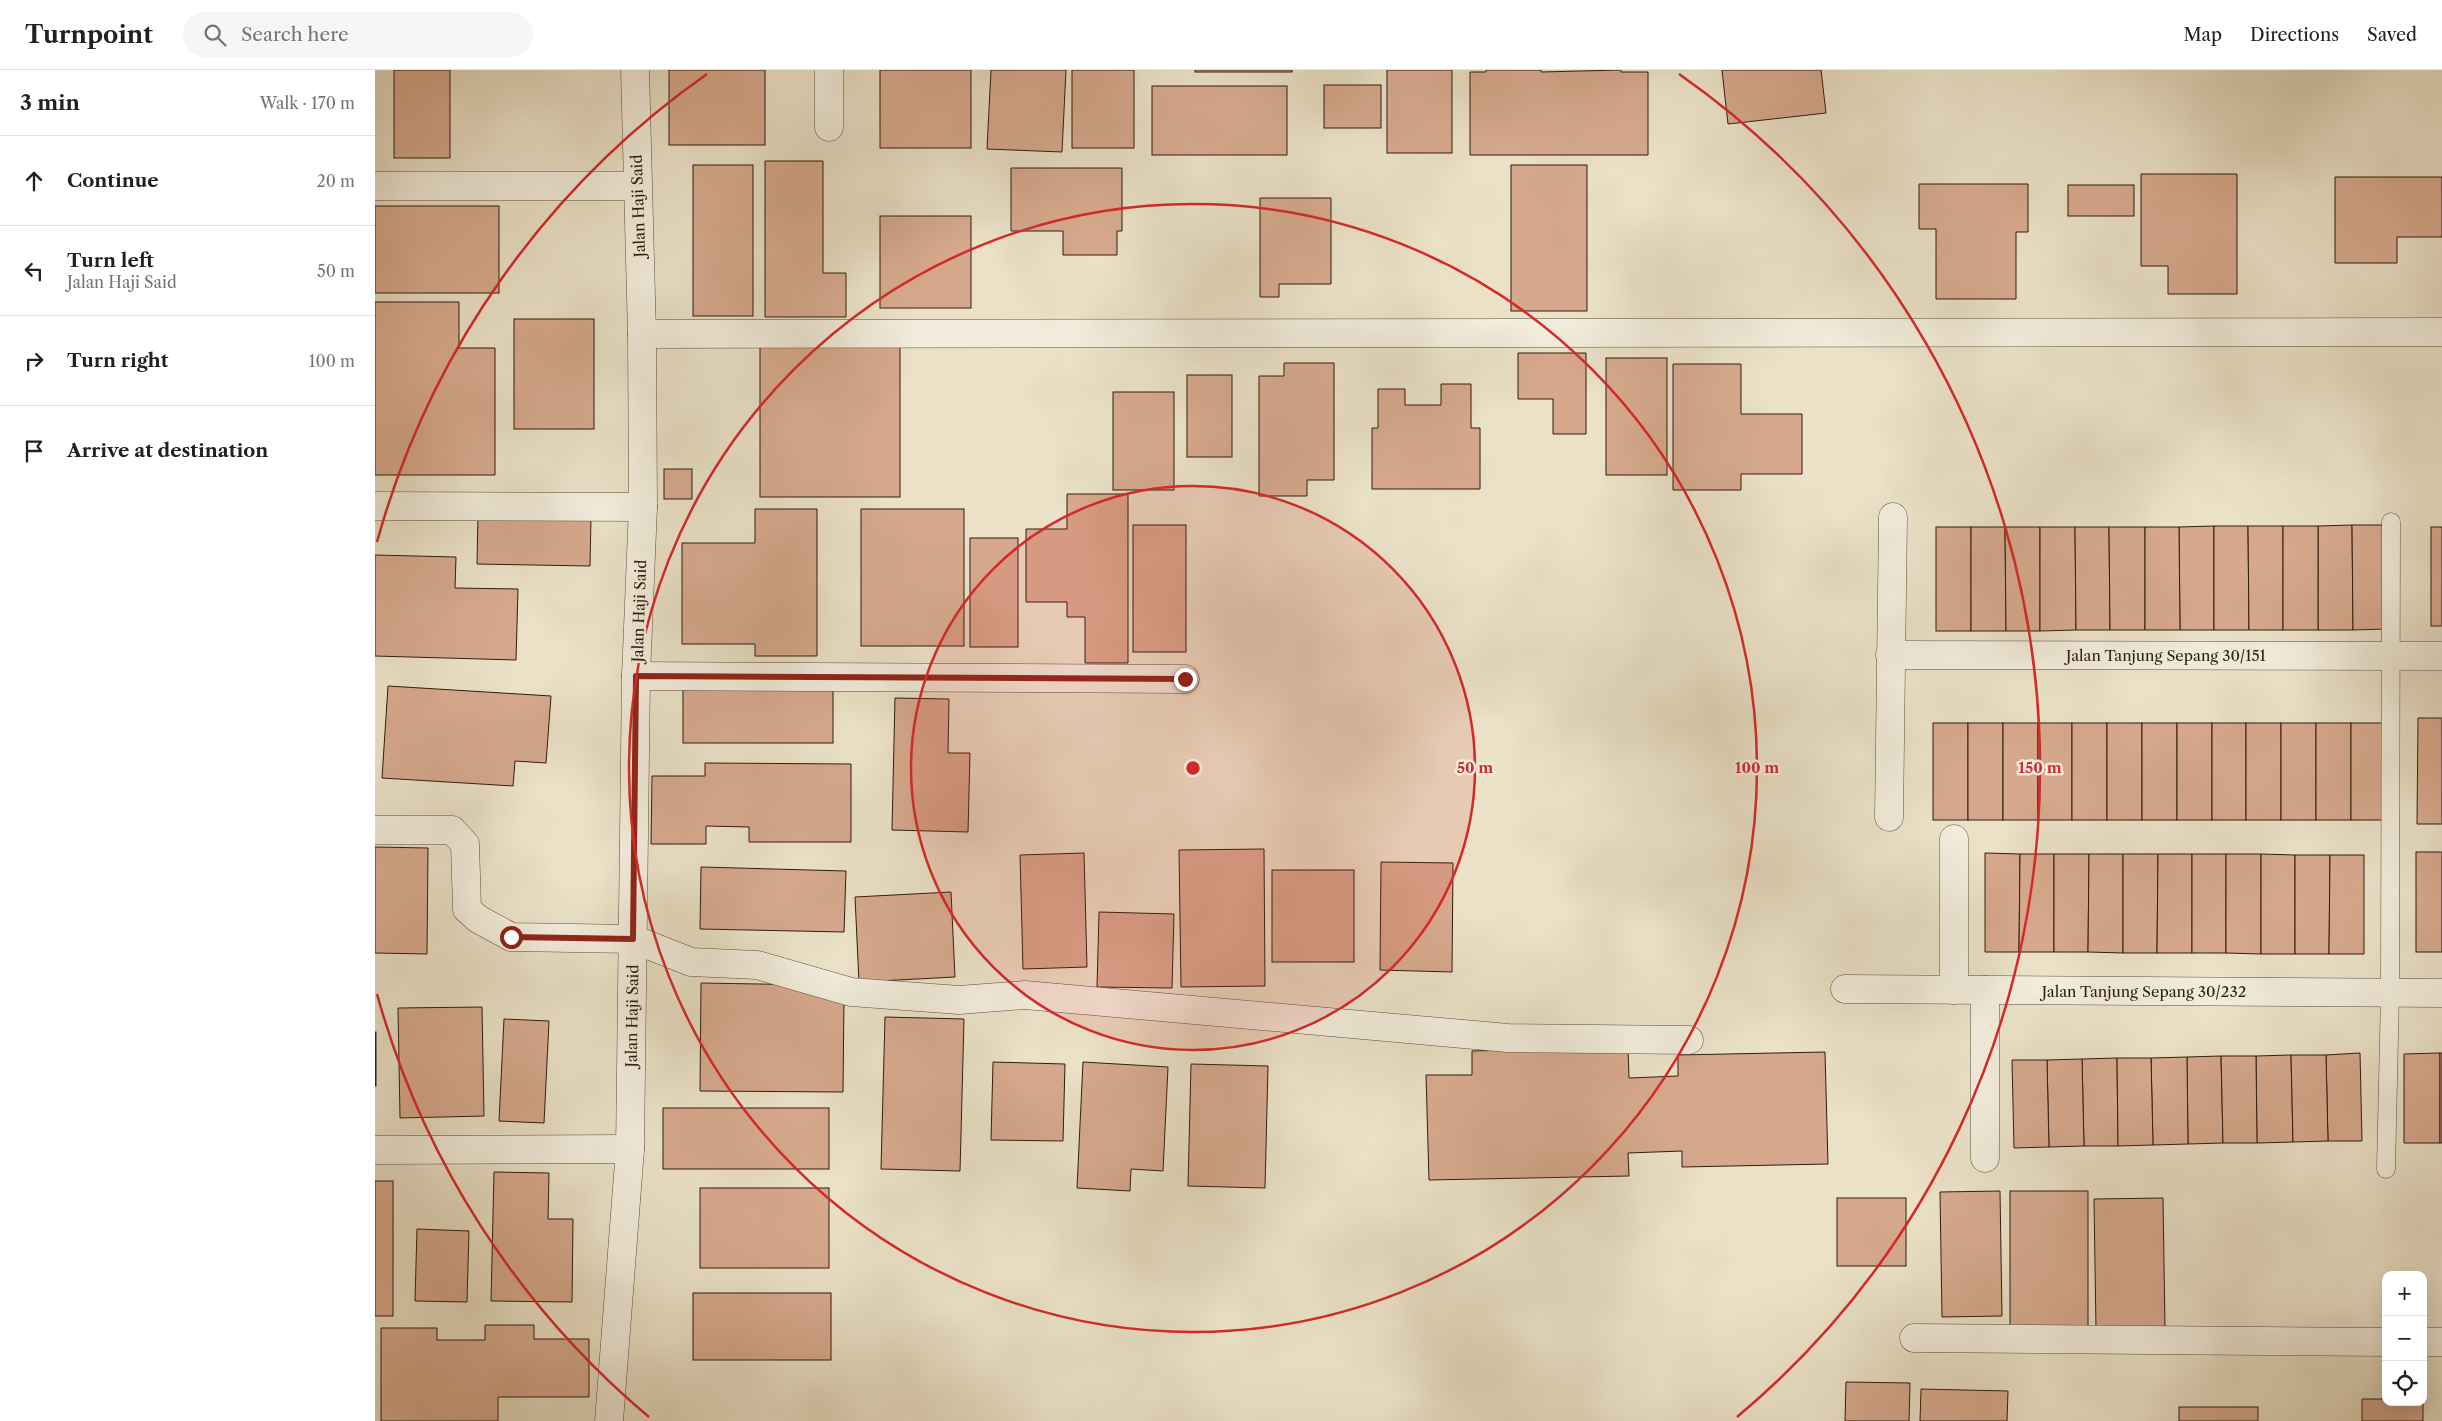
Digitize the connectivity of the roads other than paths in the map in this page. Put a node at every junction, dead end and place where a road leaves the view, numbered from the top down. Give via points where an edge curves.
1 (635, 70) edge
2 (829, 70) edge
3 (829, 127) dead end
4 (375, 186) edge
5 (637, 186) junction
6 (2442, 332) edge
7 (642, 334) junction
8 (375, 506) edge
9 (643, 507) junction
10 (1893, 517) dead end
11 (2391, 522) dead end
12 (1890, 655) junction
13 (2392, 655) junction
14 (2442, 656) edge
15 (636, 676) junction
16 (1185, 679) dead end
17 (1889, 818) dead end
18 (375, 830) edge
19 (1954, 839) dead end
20 (633, 939) junction
21 (1845, 989) dead end
22 (1954, 990) junction
23 (1985, 990) junction
24 (2391, 993) junction
25 (2442, 993) edge
26 (1689, 1040) dead end
27 (375, 1150) edge
28 (630, 1150) junction
29 (1985, 1158) dead end
30 (2386, 1169) dead end
31 (1914, 1338) dead end
32 (2382, 1342) edge
33 (2427, 1342) edge
34 (2442, 1342) edge
35 (609, 1421) edge

1 - 5 street, Jalan Haji Said
2 - 3 street
4 - 5 street
5 - 7 street, Jalan Haji Said
6 - 7 street
7 - 9 street, Jalan Haji Said
8 - 9 street
9 - 15 street, Jalan Haji Said
10 - 12 street
11 - 13 lane
12 - 13 street, Jalan Tanjung Sepang 30/151
12 - 17 street
13 - 14 street, Jalan Tanjung Sepang 30/151
13 - 24 lane
15 - 16 street
15 - 20 street, Jalan Haji Said
18 - 20 street via 452,830 465,844 467,909 478,919 511,937
19 - 22 street
20 - 26 street via 691,962 757,965 851,992 959,1000 1025,995 1508,1038
20 - 28 street, Jalan Haji Said
21 - 22 street, Jalan Tanjung Sepang 30/232
22 - 23 street, Jalan Tanjung Sepang 30/232
23 - 24 street, Jalan Tanjung Sepang 30/232
23 - 29 street
24 - 25 street, Jalan Tanjung Sepang 30/232
24 - 30 lane
27 - 28 street
28 - 35 street, Jalan Haji Said
31 - 32 street
33 - 34 street

